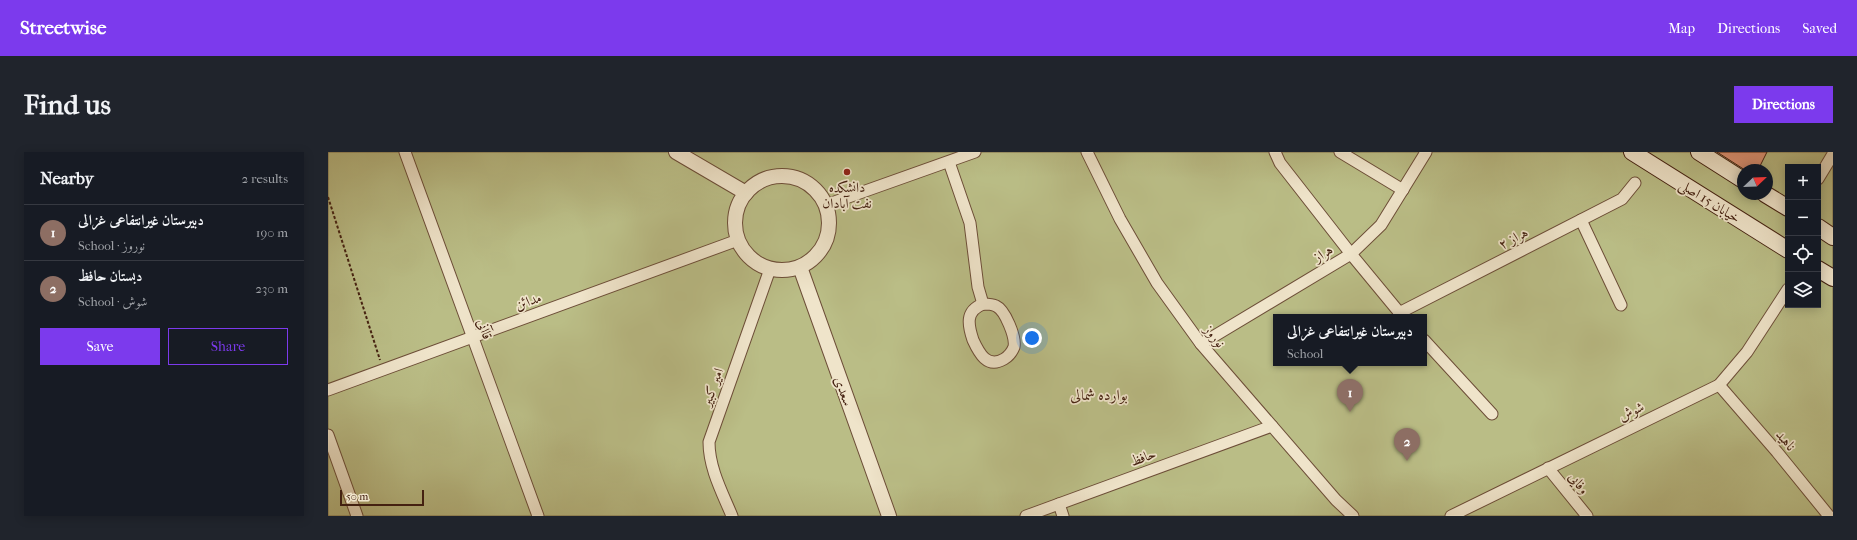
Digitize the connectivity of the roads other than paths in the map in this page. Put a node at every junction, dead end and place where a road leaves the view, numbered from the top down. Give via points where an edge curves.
1 (405, 152) edge
2 (676, 152) edge
3 (975, 152) edge
4 (1087, 152) edge
5 (1275, 152) edge
6 (1340, 152) edge
7 (1426, 152) edge
8 (1632, 152) edge
9 (1698, 152) edge
10 (1832, 153) edge
11 (949, 162) junction
12 (1821, 173) edge
13 (1737, 176) edge
14 (1635, 183) dead end
15 (1403, 190) junction
16 (746, 193) junction
17 (1773, 199) edge
18 (826, 205) junction
19 (1785, 206) edge
20 (1581, 220) junction
21 (1821, 229) edge
22 (1833, 236) edge
23 (738, 240) junction
24 (1785, 248) edge
25 (1351, 254) junction
26 (800, 267) junction
27 (770, 269) junction
28 (1821, 271) edge
29 (1833, 278) edge
30 (1785, 294) edge
31 (983, 304) junction
32 (1621, 305) dead end
33 (1400, 314) edge
34 (1403, 314) edge
35 (472, 337) junction
36 (1427, 343) edge
37 (1201, 344) junction
38 (1719, 384) junction
39 (328, 390) edge
40 (1492, 414) dead end
41 (1272, 426) junction
42 (328, 435) edge
43 (1548, 468) junction
44 (1059, 504) junction
45 (357, 516) edge
46 (538, 516) edge
47 (732, 516) edge
48 (888, 516) edge
49 (1026, 516) edge
50 (1063, 516) edge
51 (1353, 516) edge
52 (1451, 516) edge
53 (1587, 516) edge
54 (1829, 516) edge

1 - 35 street, قاآنی
2 - 16 street
3 - 11 street
4 - 37 street, نوروز via 1120,219 1154,277
5 - 25 street via 1280,163
6 - 15 street
7 - 15 street, هراز
8 - 24 main road, خیابان 15 اصلی
9 - 13 main road
10 - 12 street
11 - 18 street
11 - 31 street via 970,223 978,287
14 - 20 street, هراز ۲ via 1622,199
15 - 25 street, هراز via 1381,225
16 - 18 street via 765,178 779,175 794,176 808,182 819,192
16 - 23 street via 736,210
17 - 19 main road
18 - 26 street via 830,220 828,235 822,248
20 - 32 street
20 - 34 street, هراز ۲
21 - 22 main road
23 - 27 street via 746,253 757,263
23 - 35 street, مدائن
25 - 33 street
25 - 37 street, هراز
26 - 27 street
26 - 48 street, سعدی
27 - 47 street, امیر کبیر via 709,442 712,469
28 - 29 main road
30 - 38 street, شوش via 1747,352
31 - 31 street via 973,311 968,322 969,328 983,358 989,361 1002,360 1012,352 1014,340 1004,314 996,306
35 - 39 street, مدائن
35 - 46 street, قاآنی
36 - 40 street
37 - 41 street, نوروز
38 - 43 street, شوش
38 - 54 street, ناهید
41 - 44 street, حافظ
41 - 51 street, نوروز
42 - 45 street
43 - 52 street, شوش
43 - 53 street, وفایی
44 - 49 street, حافظ
44 - 50 street

